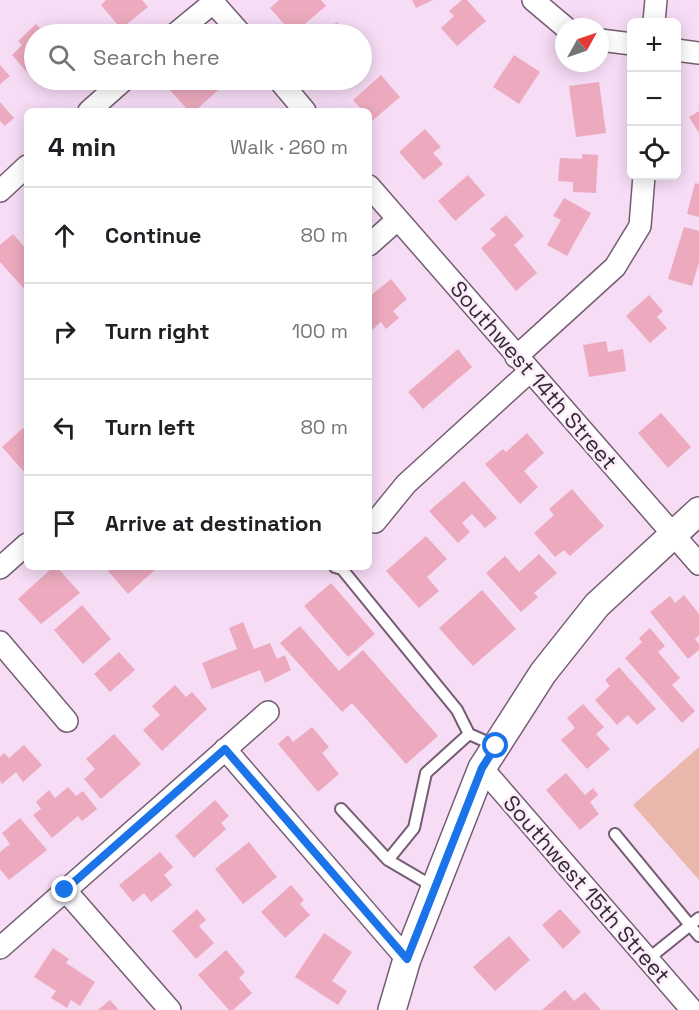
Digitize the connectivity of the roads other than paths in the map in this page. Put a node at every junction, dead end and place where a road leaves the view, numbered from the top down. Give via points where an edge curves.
1 (533, 0) edge
2 (656, 0) edge
3 (212, 1) edge
4 (654, 18) edge
5 (555, 19) edge
6 (186, 24) edge
7 (232, 24) edge
8 (609, 41) edge
9 (627, 43) edge
10 (681, 51) edge
11 (699, 53) edge
12 (113, 90) edge
13 (287, 90) edge
14 (92, 108) edge
15 (302, 108) edge
16 (24, 169) edge
17 (644, 180) edge
18 (372, 190) edge
19 (0, 191) edge
20 (397, 220) junction
21 (372, 242) edge
22 (522, 364) junction
23 (699, 510) edge
24 (375, 522) dead end
25 (673, 533) junction
26 (24, 547) edge
27 (699, 564) edge
28 (0, 568) edge
29 (343, 570) edge
30 (0, 642) edge
31 (268, 712) dead end
32 (67, 721) dead end
33 (469, 734) junction
34 (225, 749) junction
35 (489, 757) junction
36 (341, 809) dead end
37 (615, 834) dead end
38 (388, 860) junction
39 (435, 888) junction
40 (65, 890) junction
41 (695, 922) edge
42 (699, 936) edge
43 (0, 948) edge
44 (648, 958) junction
45 (407, 959) junction
46 (170, 1010) edge
47 (392, 1010) edge
48 (692, 1010) edge

1 - 5 street
2 - 4 street
3 - 6 street
3 - 7 street
8 - 9 street
10 - 11 street
12 - 14 street
13 - 15 street
16 - 19 street
17 - 22 street via 640,226 615,267
18 - 20 street, Southwest 14th Street
20 - 21 street
20 - 22 street, Southwest 14th Street
22 - 24 street via 406,484
22 - 25 street, Southwest 14th Street
23 - 25 street
25 - 27 street, Southwest 14th Street
25 - 35 street via 597,605 543,673
26 - 28 street
29 - 33 lane via 457,710
30 - 32 street
31 - 34 street
33 - 35 lane
33 - 38 lane via 426,773 414,828
34 - 40 street
34 - 45 street
35 - 39 street
35 - 44 street, Southwest 15th Street
36 - 38 lane
37 - 41 lane
38 - 39 lane
39 - 45 street
40 - 43 street
40 - 46 street
41 - 42 lane
41 - 44 lane
44 - 48 street, Southwest 15th Street
45 - 47 street

